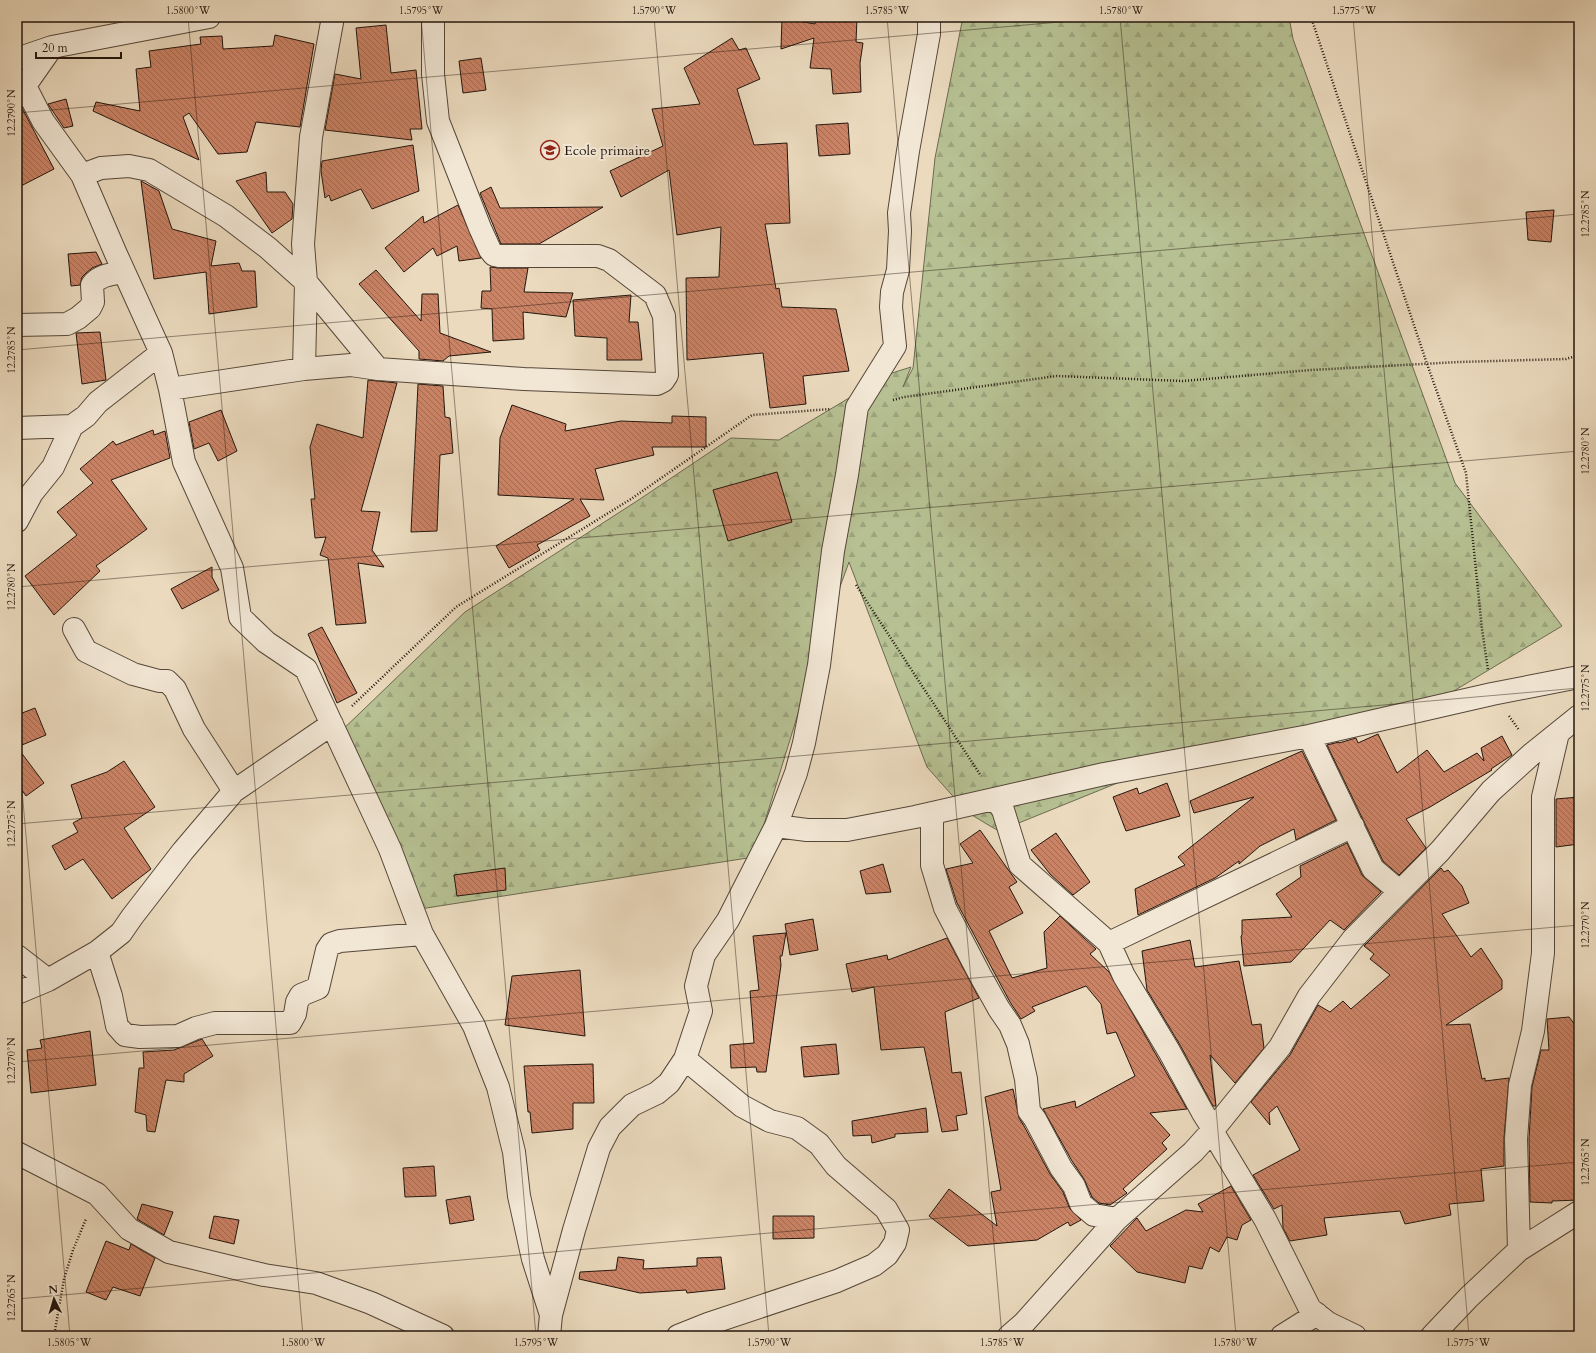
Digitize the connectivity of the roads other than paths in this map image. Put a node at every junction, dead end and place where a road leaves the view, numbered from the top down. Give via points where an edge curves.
1 (209, 17) edge
2 (333, 17) edge
3 (433, 17) edge
4 (929, 17) edge
5 (52, 47) junction
6 (17, 59) edge
7 (21, 91) edge
8 (82, 175) junction
9 (124, 272) junction
10 (306, 282) junction
11 (17, 325) edge
12 (161, 353) junction
13 (304, 369) junction
14 (378, 369) junction
15 (170, 389) junction
16 (72, 426) junction
17 (17, 428) edge
18 (17, 520) edge
19 (74, 629) dead end
20 (1579, 677) edge
21 (1579, 716) edge
22 (332, 724) junction
23 (1558, 733) junction
24 (1310, 736) junction
25 (234, 791) junction
26 (996, 800) junction
27 (932, 813) junction
28 (776, 826) junction
29 (1353, 826) junction
30 (1400, 891) junction
31 (422, 934) junction
32 (1109, 943) junction
33 (97, 952) junction
34 (17, 956) edge
35 (48, 980) junction
36 (17, 993) edge
37 (685, 1059) junction
38 (1212, 1130) junction
39 (17, 1153) edge
40 (1579, 1212) edge
41 (1117, 1219) junction
42 (1519, 1250) junction
43 (1317, 1314) junction
44 (551, 1315) junction
45 (443, 1336) edge
46 (549, 1336) edge
47 (678, 1336) edge
48 (1009, 1336) edge
49 (1282, 1336) edge
50 (1355, 1336) edge
51 (1432, 1336) edge

1 - 5 street
2 - 10 street via 311,137 303,244
3 - 14 street via 433,74 438,121 490,250 499,256 598,256 609,260 655,295 664,316 668,375 663,382 657,384 524,379
4 - 28 street via 929,34 899,213 898,270 891,306 895,346 857,407 833,551 817,672 802,751
5 - 6 street
5 - 7 street
7 - 8 street
8 - 9 street
8 - 10 street via 101,168 129,166 149,170 226,216 268,248
9 - 11 street via 94,281 93,302 90,308 67,324
9 - 12 street
10 - 13 street
10 - 14 street
12 - 15 street
12 - 16 street via 98,402 86,416
13 - 14 street via 351,365
13 - 15 street
15 - 22 street via 184,462 232,568 240,617 266,642 306,669
16 - 17 street
16 - 18 street via 53,467 32,493
19 - 25 street via 86,651 133,674 167,681 175,689 194,729
20 - 24 street via 1492,694
21 - 23 street
22 - 25 street
22 - 31 street via 390,849
23 - 30 street via 1491,791 1440,851
23 - 42 street via 1543,797 1543,953 1533,1031 1519,1092 1516,1139
24 - 26 street via 1104,774
24 - 29 street
25 - 33 street via 183,851 121,934
26 - 27 street
26 - 32 street via 1003,810 1020,865
27 - 28 street via 847,830 807,830
27 - 41 street via 932,865 945,908 1018,1044 1026,1079 1029,1112 1074,1186 1081,1204 1094,1215
28 - 37 street via 728,920 704,955 696,986 701,1011
29 - 30 street via 1373,868
29 - 32 street
30 - 38 street via 1353,938 1309,996 1280,1047
31 - 33 street via 331,944 326,950 318,988 301,995 290,1023 215,1023 178,1036 125,1035 117,1026 111,996
31 - 44 street via 474,1026 498,1087 514,1152 519,1196 533,1259
32 - 38 street via 1124,976 1166,1044
33 - 35 street
34 - 35 street
35 - 36 street
37 - 44 street via 669,1083 657,1093 632,1106 610,1127 599,1148
37 - 47 street via 742,1106 770,1121 797,1128 819,1144 836,1166 886,1209 898,1230 895,1243 887,1255 874,1265 837,1282
38 - 41 street via 1193,1152
38 - 43 street via 1265,1219 1310,1309
39 - 45 street via 97,1194 129,1229 169,1252 264,1275 316,1283 371,1303
40 - 42 street
41 - 48 street via 1024,1323
42 - 51 street
43 - 49 street
43 - 50 street via 1328,1323
44 - 46 street

